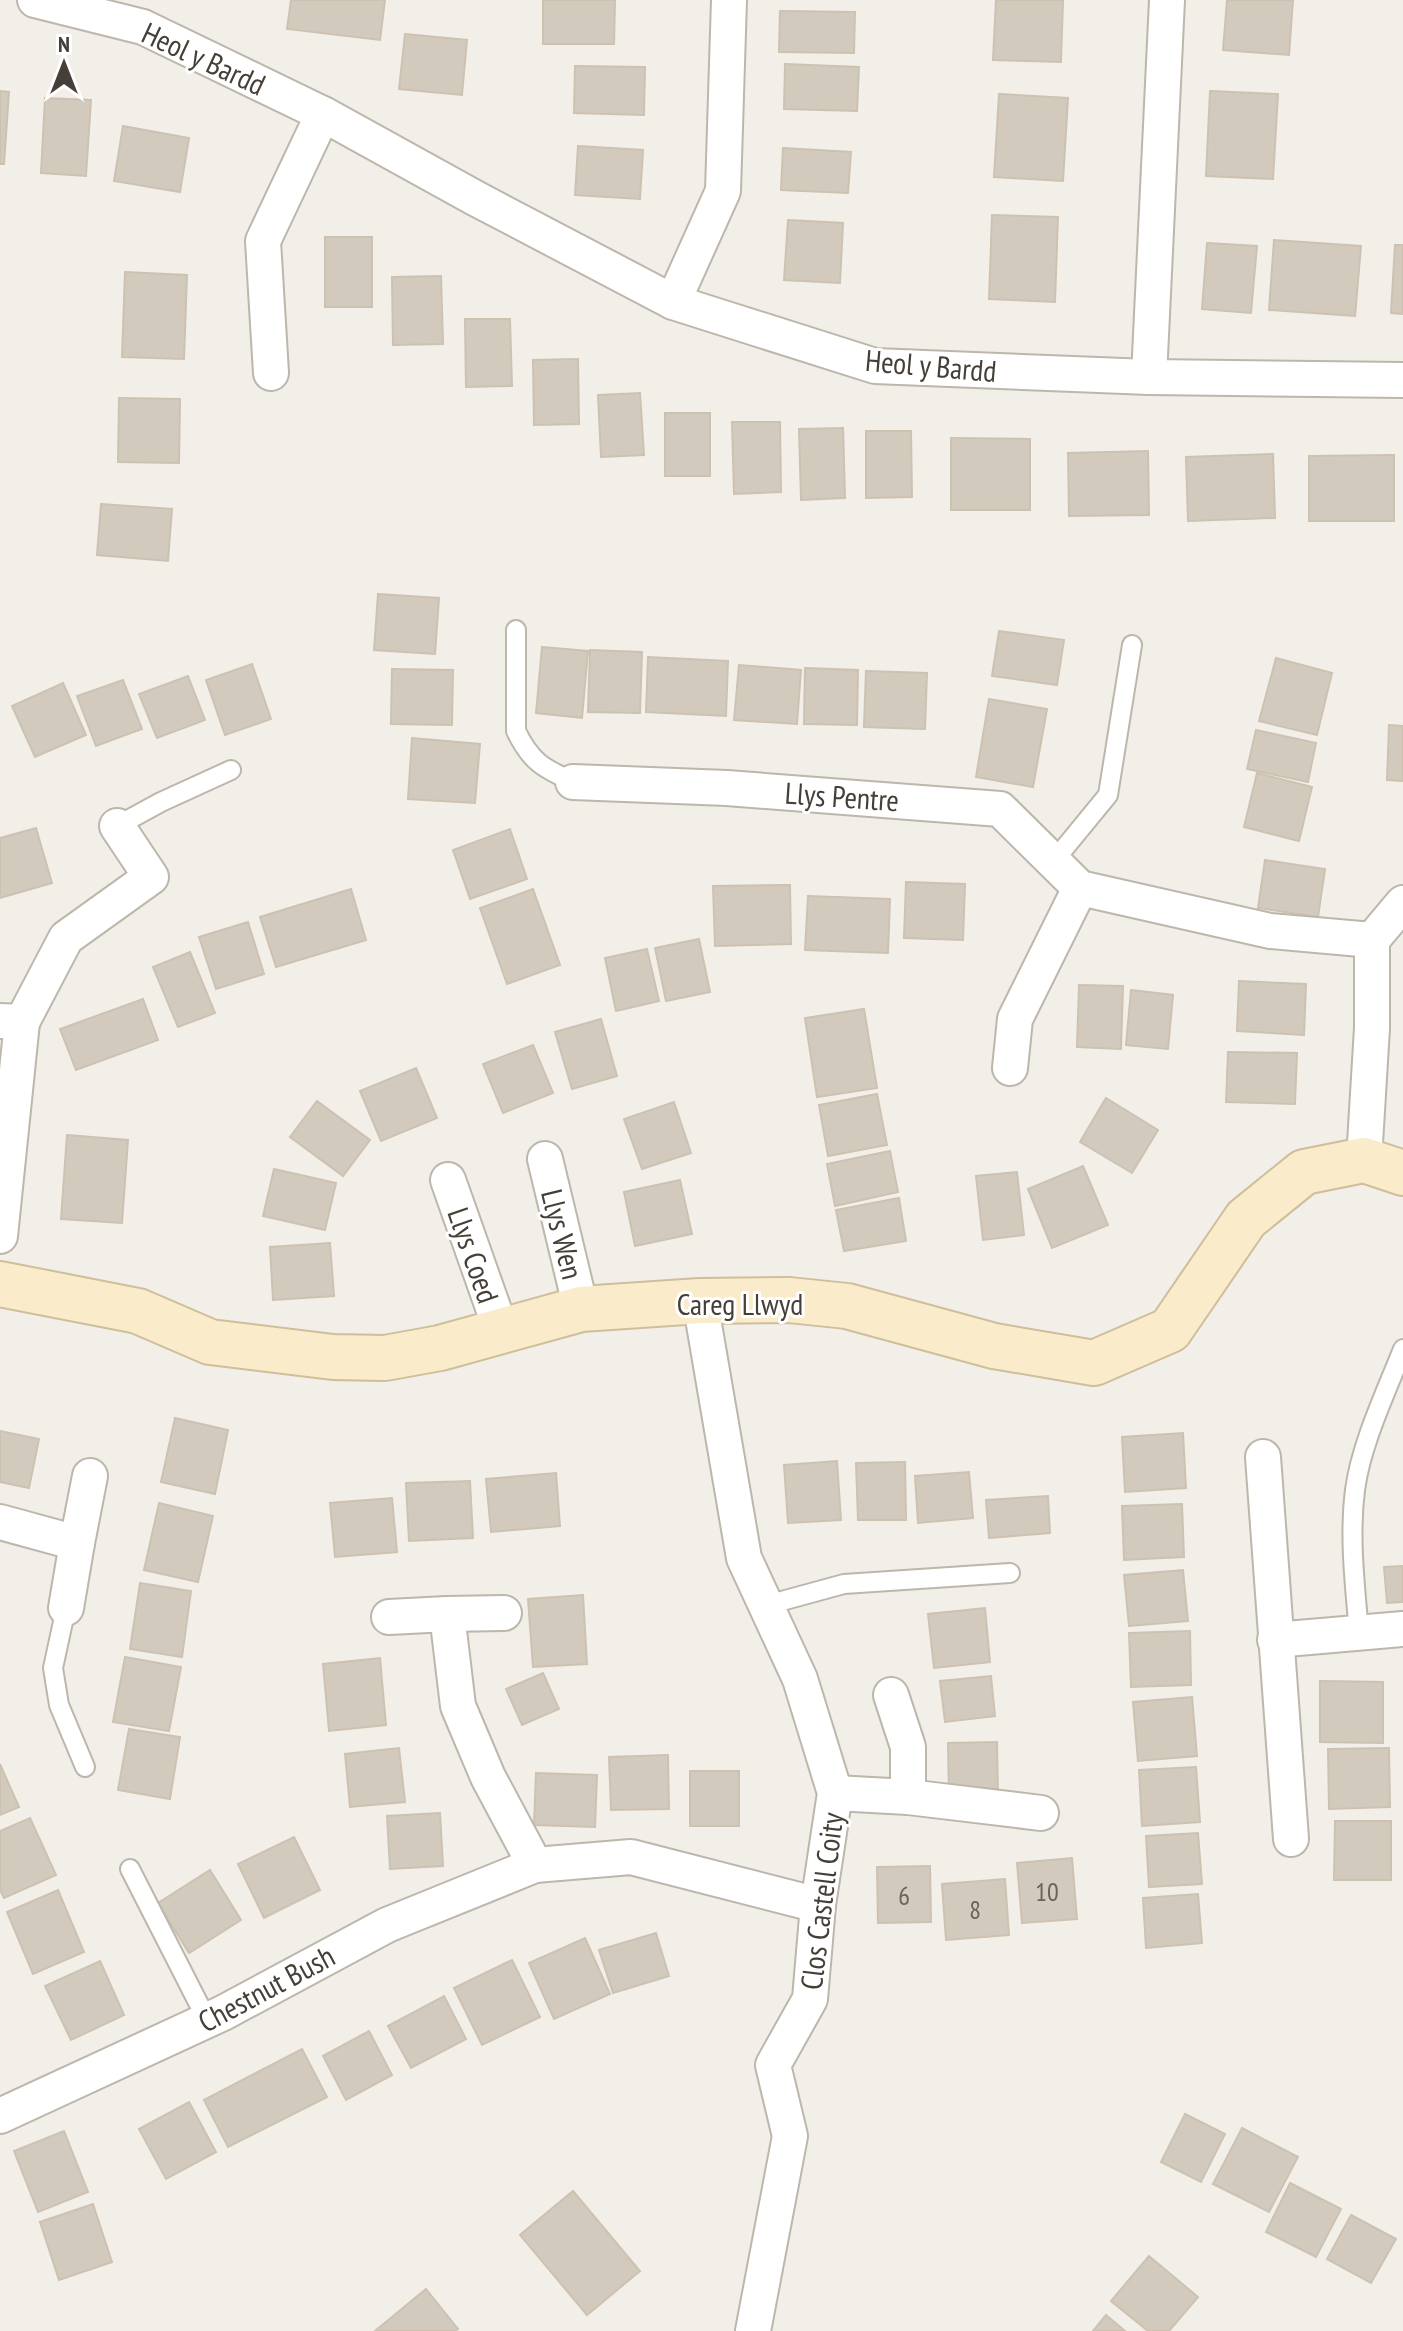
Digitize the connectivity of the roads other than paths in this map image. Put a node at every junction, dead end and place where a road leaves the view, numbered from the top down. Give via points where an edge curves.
1 (35, 0) edge
2 (729, 0) edge
3 (1167, 0) edge
4 (323, 114) junction
5 (673, 302) junction
6 (271, 373) dead end
7 (1149, 377) junction
8 (1403, 380) edge
9 (516, 630) dead end
10 (1132, 645) dead end
11 (231, 770) dead end
12 (573, 782) joint
13 (117, 826) joint
14 (1053, 862) junction
15 (1080, 888) junction
16 (1403, 903) edge
17 (1372, 940) junction
18 (11, 1022) edge
19 (1010, 1068) dead end
20 (545, 1159) dead end
21 (1384, 1167) edge
22 (448, 1180) dead end
23 (0, 1236) edge
24 (0, 1284) edge
25 (700, 1301) junction
26 (581, 1309) junction
27 (501, 1330) junction
28 (1403, 1349) edge
29 (1263, 1457) dead end
30 (90, 1476) dead end
31 (0, 1522) edge
32 (77, 1543) junction
33 (1010, 1573) dead end
34 (767, 1605) junction
35 (66, 1608) joint
36 (504, 1613) dead end
37 (447, 1614) junction
38 (389, 1617) dead end
39 (1403, 1629) edge
40 (1359, 1633) junction
41 (1275, 1640) junction
42 (891, 1695) dead end
43 (85, 1767) dead end
44 (835, 1793) junction
45 (908, 1797) junction
46 (1041, 1813) dead end
47 (1291, 1839) dead end
48 (535, 1865) junction
49 (130, 1869) dead end
50 (818, 1905) junction
51 (207, 2020) junction
52 (0, 2116) edge
53 (753, 2331) edge

1 - 4 street, Heol y Bardd via 143,27
2 - 5 street via 723,191
3 - 7 street
4 - 5 street, Heol y Bardd
4 - 6 street via 263,241
5 - 7 street, Heol y Bardd via 875,366
7 - 8 street, Heol y Bardd
9 - 12 lane via 516,731 541,768
10 - 14 lane via 1108,795
11 - 13 lane
12 - 14 street, Llys Pentre via 1000,809
13 - 18 street via 151,877 66,938
14 - 15 street, Llys Pentre
15 - 17 street via 1270,931
15 - 19 street via 1015,1019
16 - 17 street
17 - 21 street via 1372,1028
18 - 23 street
20 - 26 street, Llys Wen
21 - 25 street, Careg Llwyd via 1304,1172 1246,1219 1170,1330 1094,1363 994,1346 847,1306 789,1300
22 - 27 street, Llys Coed
24 - 27 street, Careg Llwyd via 138,1311 210,1342 306,1355 385,1358
25 - 26 street, Careg Llwyd
25 - 34 street, Clos Castell Coity via 744,1558
26 - 27 street, Careg Llwyd
28 - 40 lane via 1355,1489
29 - 41 street
30 - 32 street
31 - 32 street
32 - 35 street
33 - 34 lane via 844,1584
34 - 44 street, Clos Castell Coity via 800,1679
35 - 43 lane via 53,1668 59,1705
36 - 37 street
37 - 38 street
37 - 48 street via 458,1706
39 - 40 street
40 - 41 street
41 - 47 street
42 - 45 street via 908,1747
44 - 45 street, Clos Castell Coity
44 - 50 street, Clos Castell Coity
45 - 46 street, Clos Castell Coity
48 - 50 street, Chestnut Bush via 631,1857
48 - 51 street, Chestnut Bush via 387,1925
49 - 51 lane
50 - 53 street, Clos Castell Coity via 810,1999 773,2065 790,2136
51 - 52 street, Chestnut Bush

